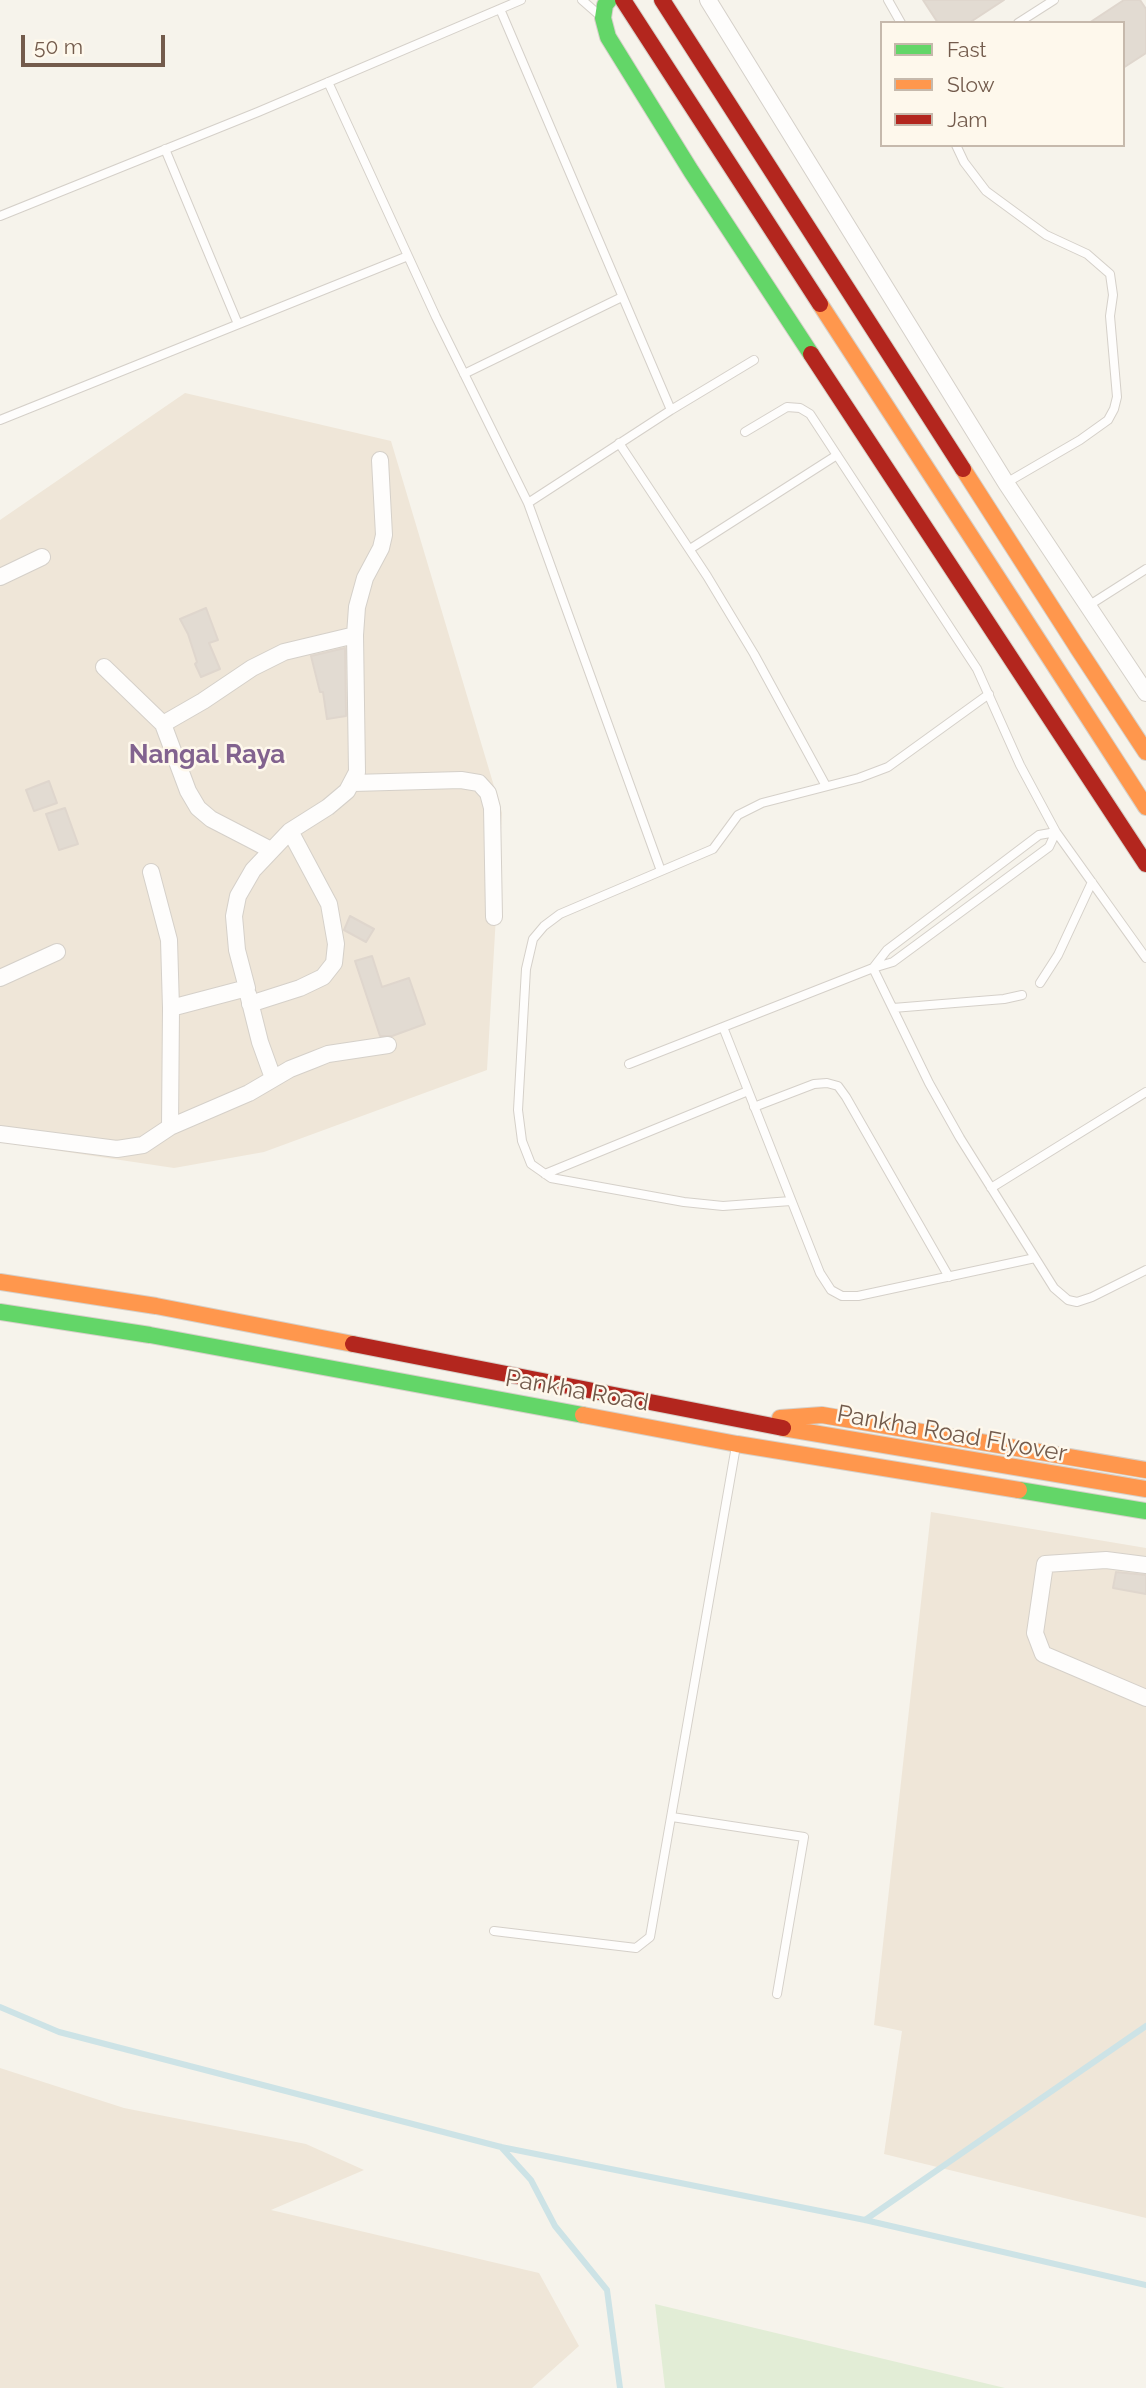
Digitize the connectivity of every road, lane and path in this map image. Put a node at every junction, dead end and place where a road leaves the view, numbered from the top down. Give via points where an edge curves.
1 (521, 0) edge
2 (582, 0) edge
3 (610, 0) edge
4 (623, 0) edge
5 (662, 0) edge
6 (708, 0) edge
7 (888, 0) edge
8 (1055, 0) edge
9 (500, 9) junction
10 (603, 18) junction
11 (900, 21) edge
12 (1021, 21) edge
13 (328, 82) junction
14 (957, 147) edge
15 (165, 149) junction
16 (0, 216) edge
17 (408, 256) junction
18 (622, 297) junction
19 (239, 324) junction
20 (754, 360) dead end
21 (464, 374) junction
22 (671, 410) junction
23 (0, 420) edge
24 (745, 432) dead end
25 (620, 443) junction
26 (837, 455) junction
27 (380, 460) dead end
28 (1006, 483) junction
29 (528, 503) junction
30 (690, 550) junction
31 (42, 557) dead end
32 (1146, 569) edge
33 (0, 578) edge
34 (1088, 606) junction
35 (355, 635) junction
36 (104, 667) dead end
37 (1146, 693) edge
38 (989, 694) junction
39 (163, 724) junction
40 (1146, 752) edge
41 (354, 783) junction
42 (826, 786) junction
43 (1146, 807) edge
44 (290, 831) junction
45 (1056, 832) junction
46 (271, 850) junction
47 (1146, 864) edge
48 (661, 871) junction
49 (150, 873) dead end
50 (1092, 883) junction
51 (494, 916) dead end
52 (57, 952) dead end
53 (1146, 958) edge
54 (873, 968) junction
55 (0, 978) edge
56 (1040, 983) dead end
57 (1022, 995) dead end
58 (248, 996) junction
59 (171, 1008) junction
60 (893, 1008) junction
61 (723, 1027) junction
62 (388, 1045) dead end
63 (629, 1063) dead end
64 (273, 1079) junction
65 (748, 1091) junction
66 (1146, 1092) edge
67 (754, 1107) junction
68 (170, 1126) junction
69 (0, 1134) edge
70 (545, 1174) junction
71 (991, 1188) junction
72 (791, 1201) junction
73 (1035, 1258) junction
74 (1146, 1270) edge
75 (949, 1276) junction
76 (0, 1282) edge
77 (0, 1312) edge
78 (752, 1420) junction
79 (737, 1444) junction
80 (1146, 1470) edge
81 (1146, 1489) edge
82 (1146, 1511) edge
83 (1146, 1565) edge
84 (1146, 1698) edge
85 (672, 1817) junction
86 (494, 1931) dead end
87 (777, 1994) dead end

1 - 9 lane
2 - 10 lane
3 - 10 main road
4 - 43 main road
5 - 40 main road
6 - 28 street
7 - 11 lane
8 - 12 lane
9 - 13 lane
9 - 18 lane
10 - 47 main road via 608,37 691,171
13 - 15 lane
13 - 17 lane
14 - 28 lane via 994,198 1046,234 1087,254 1110,274 1114,409 1108,420 1080,440
15 - 16 lane
15 - 19 lane
17 - 19 lane
17 - 21 lane
18 - 21 lane
18 - 22 lane
19 - 23 lane
20 - 22 lane
21 - 29 lane
22 - 25 lane
24 - 26 lane via 787,407 800,408 810,414
25 - 29 lane
25 - 30 lane
26 - 30 lane
26 - 38 lane
27 - 35 street via 384,535 365,578
28 - 34 street
29 - 48 lane
30 - 42 lane via 754,654
31 - 33 street
32 - 34 lane
34 - 37 street
35 - 39 street via 284,652
35 - 41 street
36 - 39 street
38 - 42 lane via 888,767
38 - 45 lane
39 - 46 street via 198,808
41 - 44 street via 328,807
41 - 51 street via 478,783 488,793 492,808
42 - 48 lane via 762,803 738,815 713,849
44 - 46 street
44 - 58 street via 329,904 336,944 334,963 323,977 300,988
45 - 50 lane
45 - 54 lane via 1039,835 887,950
45 - 54 lane via 1049,847 893,962
46 - 58 street via 253,870 234,916
48 - 70 lane via 561,915 533,939 518,1110 531,1164
49 - 59 street via 169,940
50 - 53 lane
50 - 56 lane via 1058,956
52 - 55 street
54 - 60 lane
54 - 61 lane
57 - 60 lane
58 - 59 street
58 - 64 street
59 - 68 street
60 - 71 lane via 929,1083
61 - 63 lane
61 - 65 lane
62 - 64 street via 328,1055
64 - 68 street
65 - 67 lane
65 - 70 lane
66 - 71 lane
67 - 72 lane
67 - 75 lane via 814,1084 838,1086
68 - 69 street via 143,1146 117,1149
70 - 72 lane via 684,1202 723,1206
71 - 73 lane
72 - 75 lane via 820,1273 831,1290 842,1296
73 - 74 lane via 1054,1288 1077,1302
73 - 75 lane
76 - 78 main road, Pankha Road via 169,1309
77 - 79 main road, Pankha Road via 177,1340
78 - 80 main road via 822,1415
78 - 81 main road, Pankha Road Flyover
79 - 82 main road, Pankha Road
79 - 85 lane
83 - 84 street via 1106,1560 1045,1564 1035,1633 1043,1654
85 - 86 lane via 650,1937 636,1948
85 - 87 lane via 804,1837

